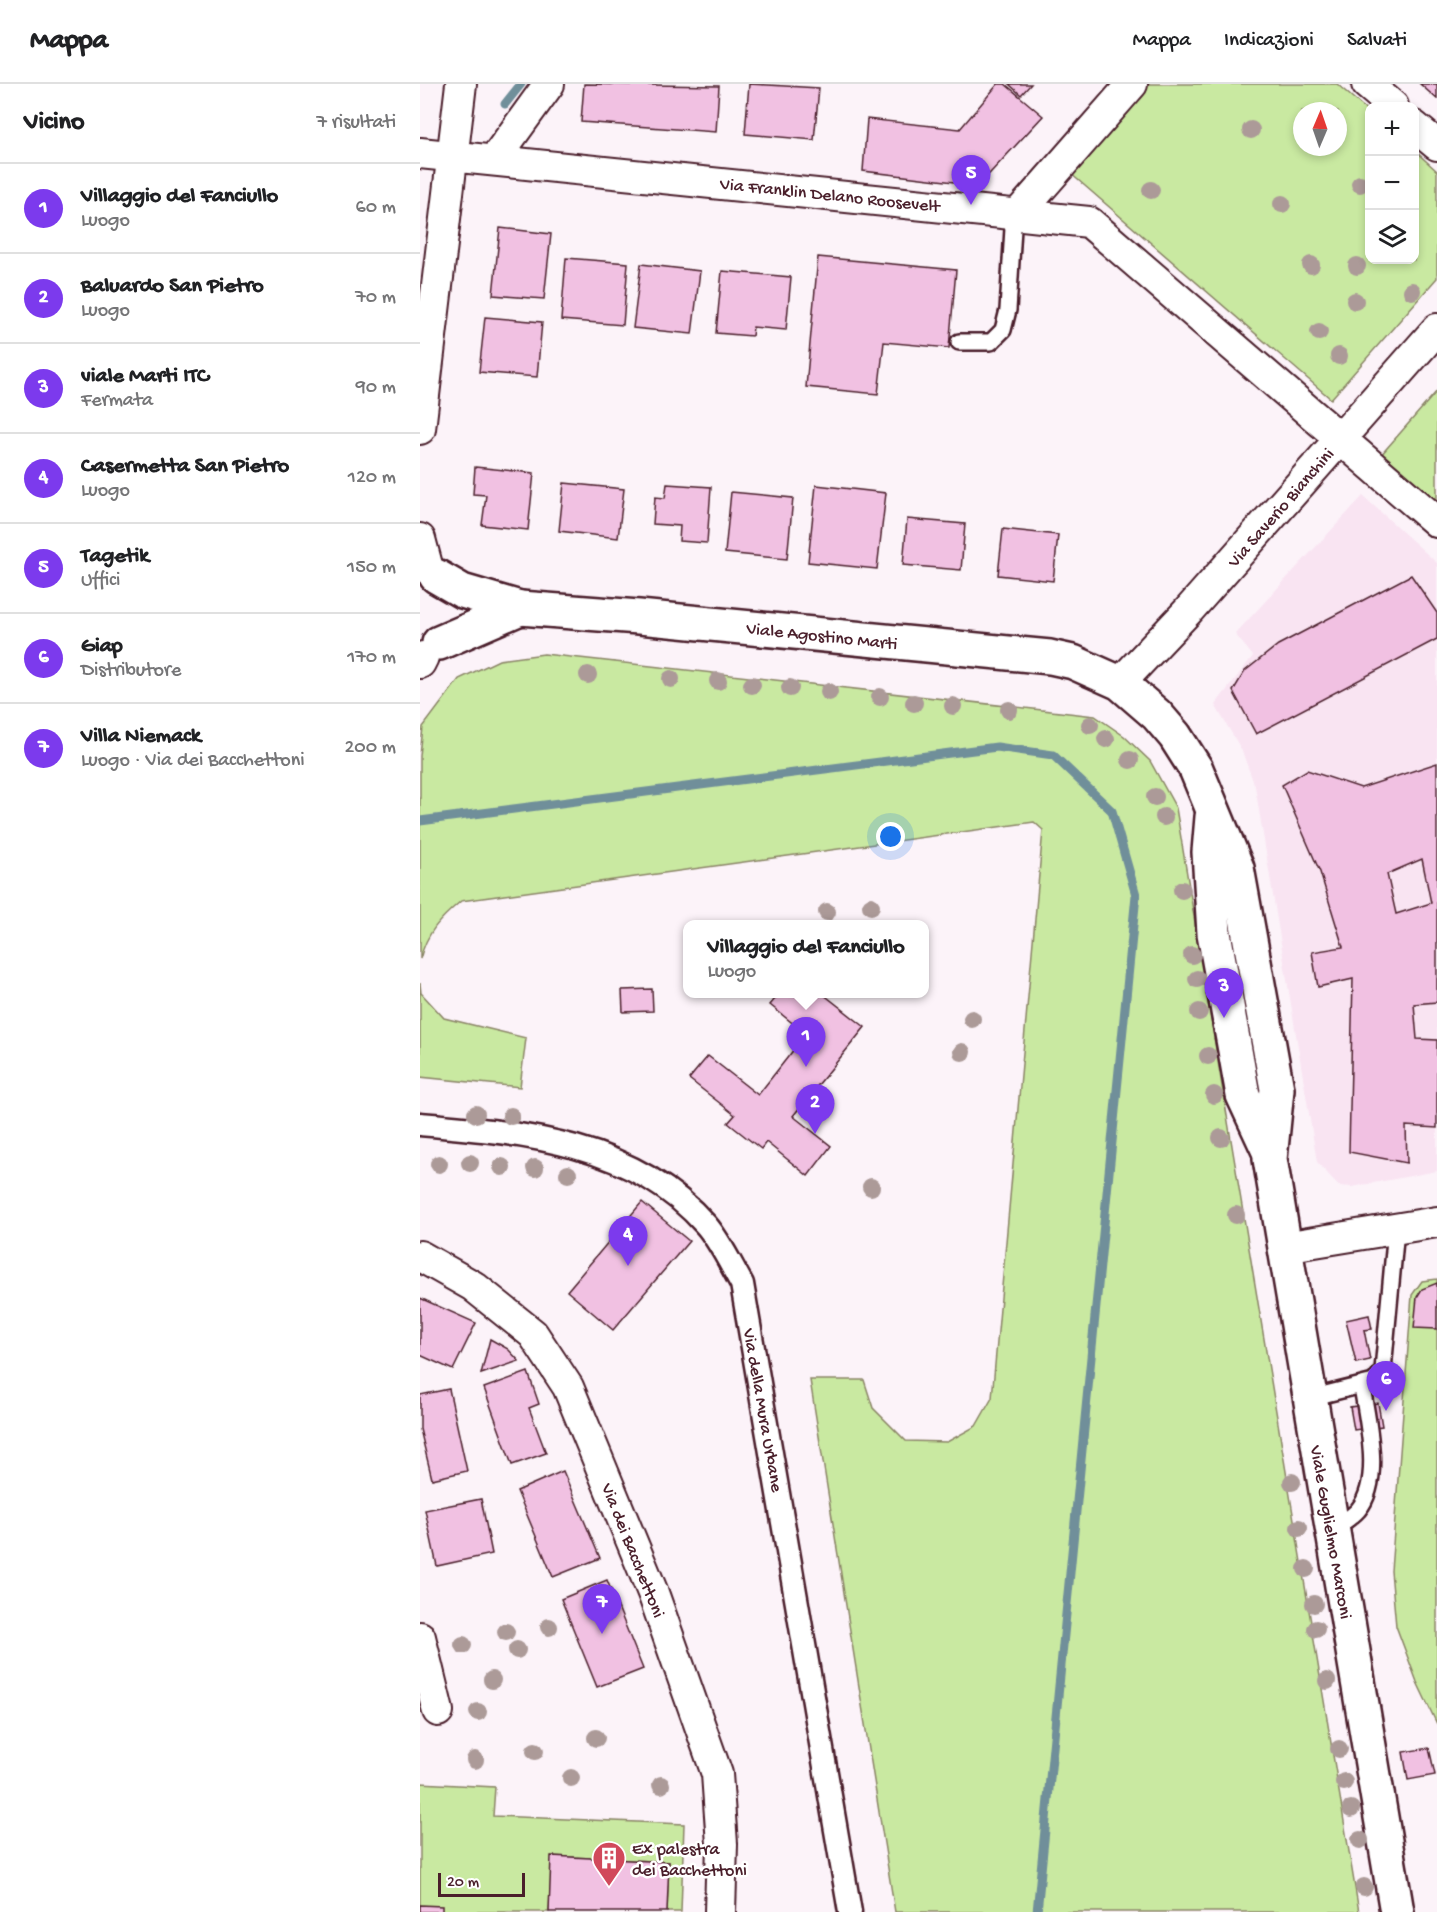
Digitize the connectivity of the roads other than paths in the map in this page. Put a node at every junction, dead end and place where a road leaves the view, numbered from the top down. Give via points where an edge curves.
1 (462, 84) edge
2 (549, 84) edge
3 (1132, 84) edge
4 (1367, 84) edge
5 (1388, 102) edge
6 (1419, 130) edge
7 (1437, 146) edge
8 (420, 153) edge
9 (453, 156) junction
10 (494, 160) junction
11 (1016, 212) junction
12 (1437, 328) edge
13 (959, 342) dead end
14 (420, 429) edge
15 (1341, 437) junction
16 (1437, 522) edge
17 (426, 562) edge
18 (520, 608) junction
19 (425, 655) edge
20 (1120, 683) junction
21 (420, 1124) edge
22 (1437, 1222) edge
23 (1383, 1231) junction
24 (1284, 1247) junction
25 (420, 1256) edge
26 (1362, 1386) junction
27 (1310, 1398) junction
28 (1332, 1531) junction
29 (420, 1637) edge
30 (438, 1711) dead end
31 (720, 1912) edge
32 (850, 1912) edge
33 (1397, 1912) edge

1 - 9 street
2 - 10 street
3 - 11 street
4 - 5 street
6 - 7 street
8 - 9 street, Via Franklin Delano Roosevelt
9 - 10 street, Via Franklin Delano Roosevelt
9 - 14 street
10 - 11 street, Via Franklin Delano Roosevelt
11 - 13 lane via 1003,330 991,342
11 - 15 street, Via Franklin Delano Roosevelt via 1089,222
12 - 15 street, Via Saverio Bianchini
15 - 16 street, Via Franklin Delano Roosevelt
15 - 20 street, Via Saverio Bianchini
17 - 18 main road, Viale Agostino Marti via 462,591
17 - 19 main road via 444,585 451,617 446,633
18 - 19 main road, Viale Agostino Marti
18 - 20 main road, Viale Agostino Marti via 1050,657 1073,662
20 - 24 main road, Viale Guglielmo Marconi via 1157,715 1196,769 1237,868 1277,1089 1269,1151
21 - 32 street, Via della Mura Urbane via 513,1132 581,1147 658,1183 707,1226 742,1284
22 - 23 street
23 - 24 street
23 - 26 lane via 1383,1370 1374,1382
24 - 27 main road, Viale Guglielmo Marconi
25 - 31 street, Via dei Bacchettoni via 473,1286 533,1334 568,1387 653,1593 717,1774 722,1844
26 - 27 lane
26 - 28 lane via 1371,1446 1369,1491 1358,1510
27 - 28 main road, Viale Guglielmo Marconi
28 - 33 main road, Viale Guglielmo Marconi
29 - 30 street

